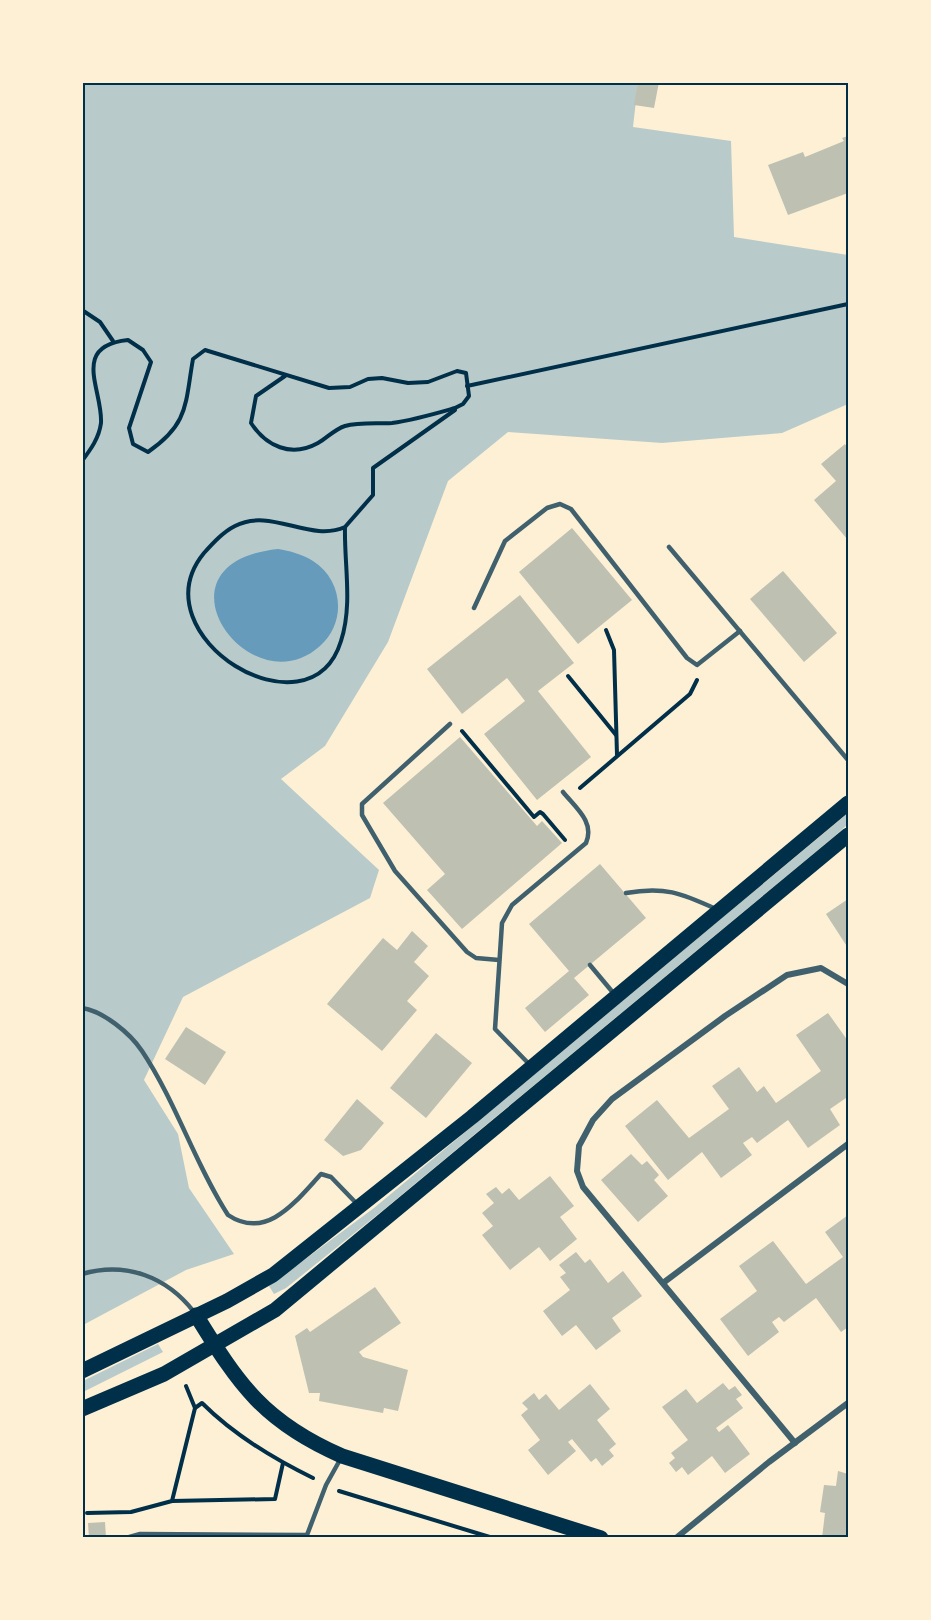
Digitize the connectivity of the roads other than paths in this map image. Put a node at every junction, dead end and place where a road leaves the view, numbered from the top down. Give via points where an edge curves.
1 (669, 547) dead end
2 (474, 608) dead end
3 (740, 631) junction
4 (450, 724) road end
5 (849, 760) edge
6 (563, 792) dead end
7 (849, 803) edge
8 (849, 835) edge
9 (626, 893) dead end
10 (719, 910) junction
11 (499, 960) junction
12 (590, 965) dead end
13 (849, 984) edge
14 (616, 996) junction
15 (82, 1008) edge
16 (531, 1067) junction
17 (849, 1144) edge
18 (360, 1207) junction
19 (82, 1274) edge
20 (663, 1283) junction
21 (196, 1315) junction
22 (215, 1346) junction
23 (82, 1371) edge
24 (849, 1403) edge
25 (82, 1409) edge
26 (795, 1443) junction
27 (342, 1456) junction
28 (307, 1536) edge
29 (126, 1538) edge
30 (601, 1538) edge
31 (676, 1538) edge

1 - 3 lane
2 - 3 lane via 505,541 547,508 560,504 571,509 687,658 697,665
3 - 5 lane
4 - 11 lane via 362,804 362,815 395,871 466,952 476,958
6 - 11 lane via 588,823 590,833 586,843 512,905 502,922
7 - 10 main road
8 - 22 main road via 302,1289
9 - 10 lane via 652,889 678,892
10 - 14 main road
11 - 16 lane via 495,1029
12 - 14 lane
13 - 20 street via 821,968 787,975 634,1081 593,1120 579,1146 577,1171 583,1187
14 - 16 main road
15 - 18 lane via 114,1024 141,1049 228,1215 242,1224 260,1224 280,1214 321,1174 331,1177
16 - 18 main road
17 - 20 street
18 - 21 main road via 273,1275
19 - 21 lane via 97,1270 141,1273 180,1294
20 - 26 street
21 - 22 main road
21 - 23 main road
22 - 25 main road via 144,1384
22 - 27 main road via 246,1391 275,1418 309,1441
24 - 26 street
26 - 31 street
27 - 28 lane via 326,1485
27 - 30 main road
28 - 29 lane via 140,1534

